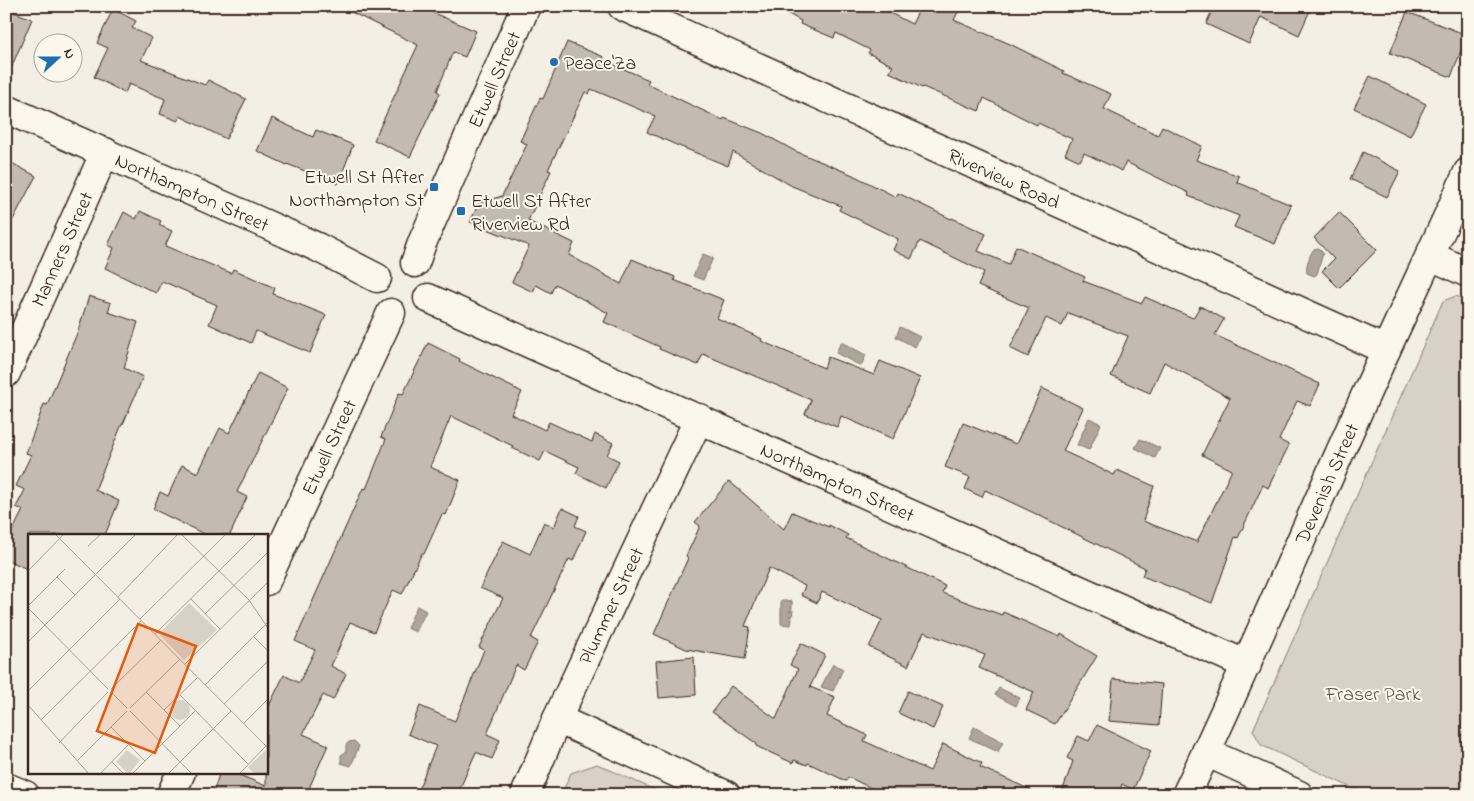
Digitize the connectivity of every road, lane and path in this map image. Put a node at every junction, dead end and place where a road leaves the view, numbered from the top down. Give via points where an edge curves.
1 (526, 6) edge
2 (622, 6) edge
3 (6, 109) edge
4 (105, 152) junction
5 (1468, 172) edge
6 (1431, 256) junction
7 (415, 263) junction
8 (1468, 273) edge
9 (377, 278) junction
10 (428, 298) junction
11 (391, 313) junction
12 (1386, 350) junction
13 (6, 374) edge
14 (699, 418) junction
15 (268, 577) edge
16 (1247, 665) junction
17 (557, 719) junction
18 (1206, 752) junction
19 (180, 774) edge
20 (6, 787) edge
21 (25, 795) edge
22 (171, 795) edge
23 (525, 795) edge
24 (726, 795) edge
25 (1186, 795) edge
26 (1300, 795) edge

1 - 7 street, Etwell Street
2 - 12 street, Riverview Road
3 - 4 street, Northampton Street
4 - 9 street, Northampton Street via 317,247
4 - 13 street, Manners Street
5 - 6 street, Devenish Street
6 - 8 street
6 - 12 street, Devenish Street
7 - 9 street via 397,260 381,270
7 - 10 street via 427,274 430,282
9 - 11 street via 379,302
10 - 11 street via 417,311 400,315
10 - 14 street, Northampton Street
11 - 15 street, Etwell Street
12 - 16 street, Devenish Street
14 - 16 street, Northampton Street
14 - 17 street, Plummer Street
16 - 18 street, Devenish Street
17 - 23 street, Plummer Street
17 - 24 street
18 - 25 street, Devenish Street
18 - 26 street
19 - 22 street
20 - 21 street

